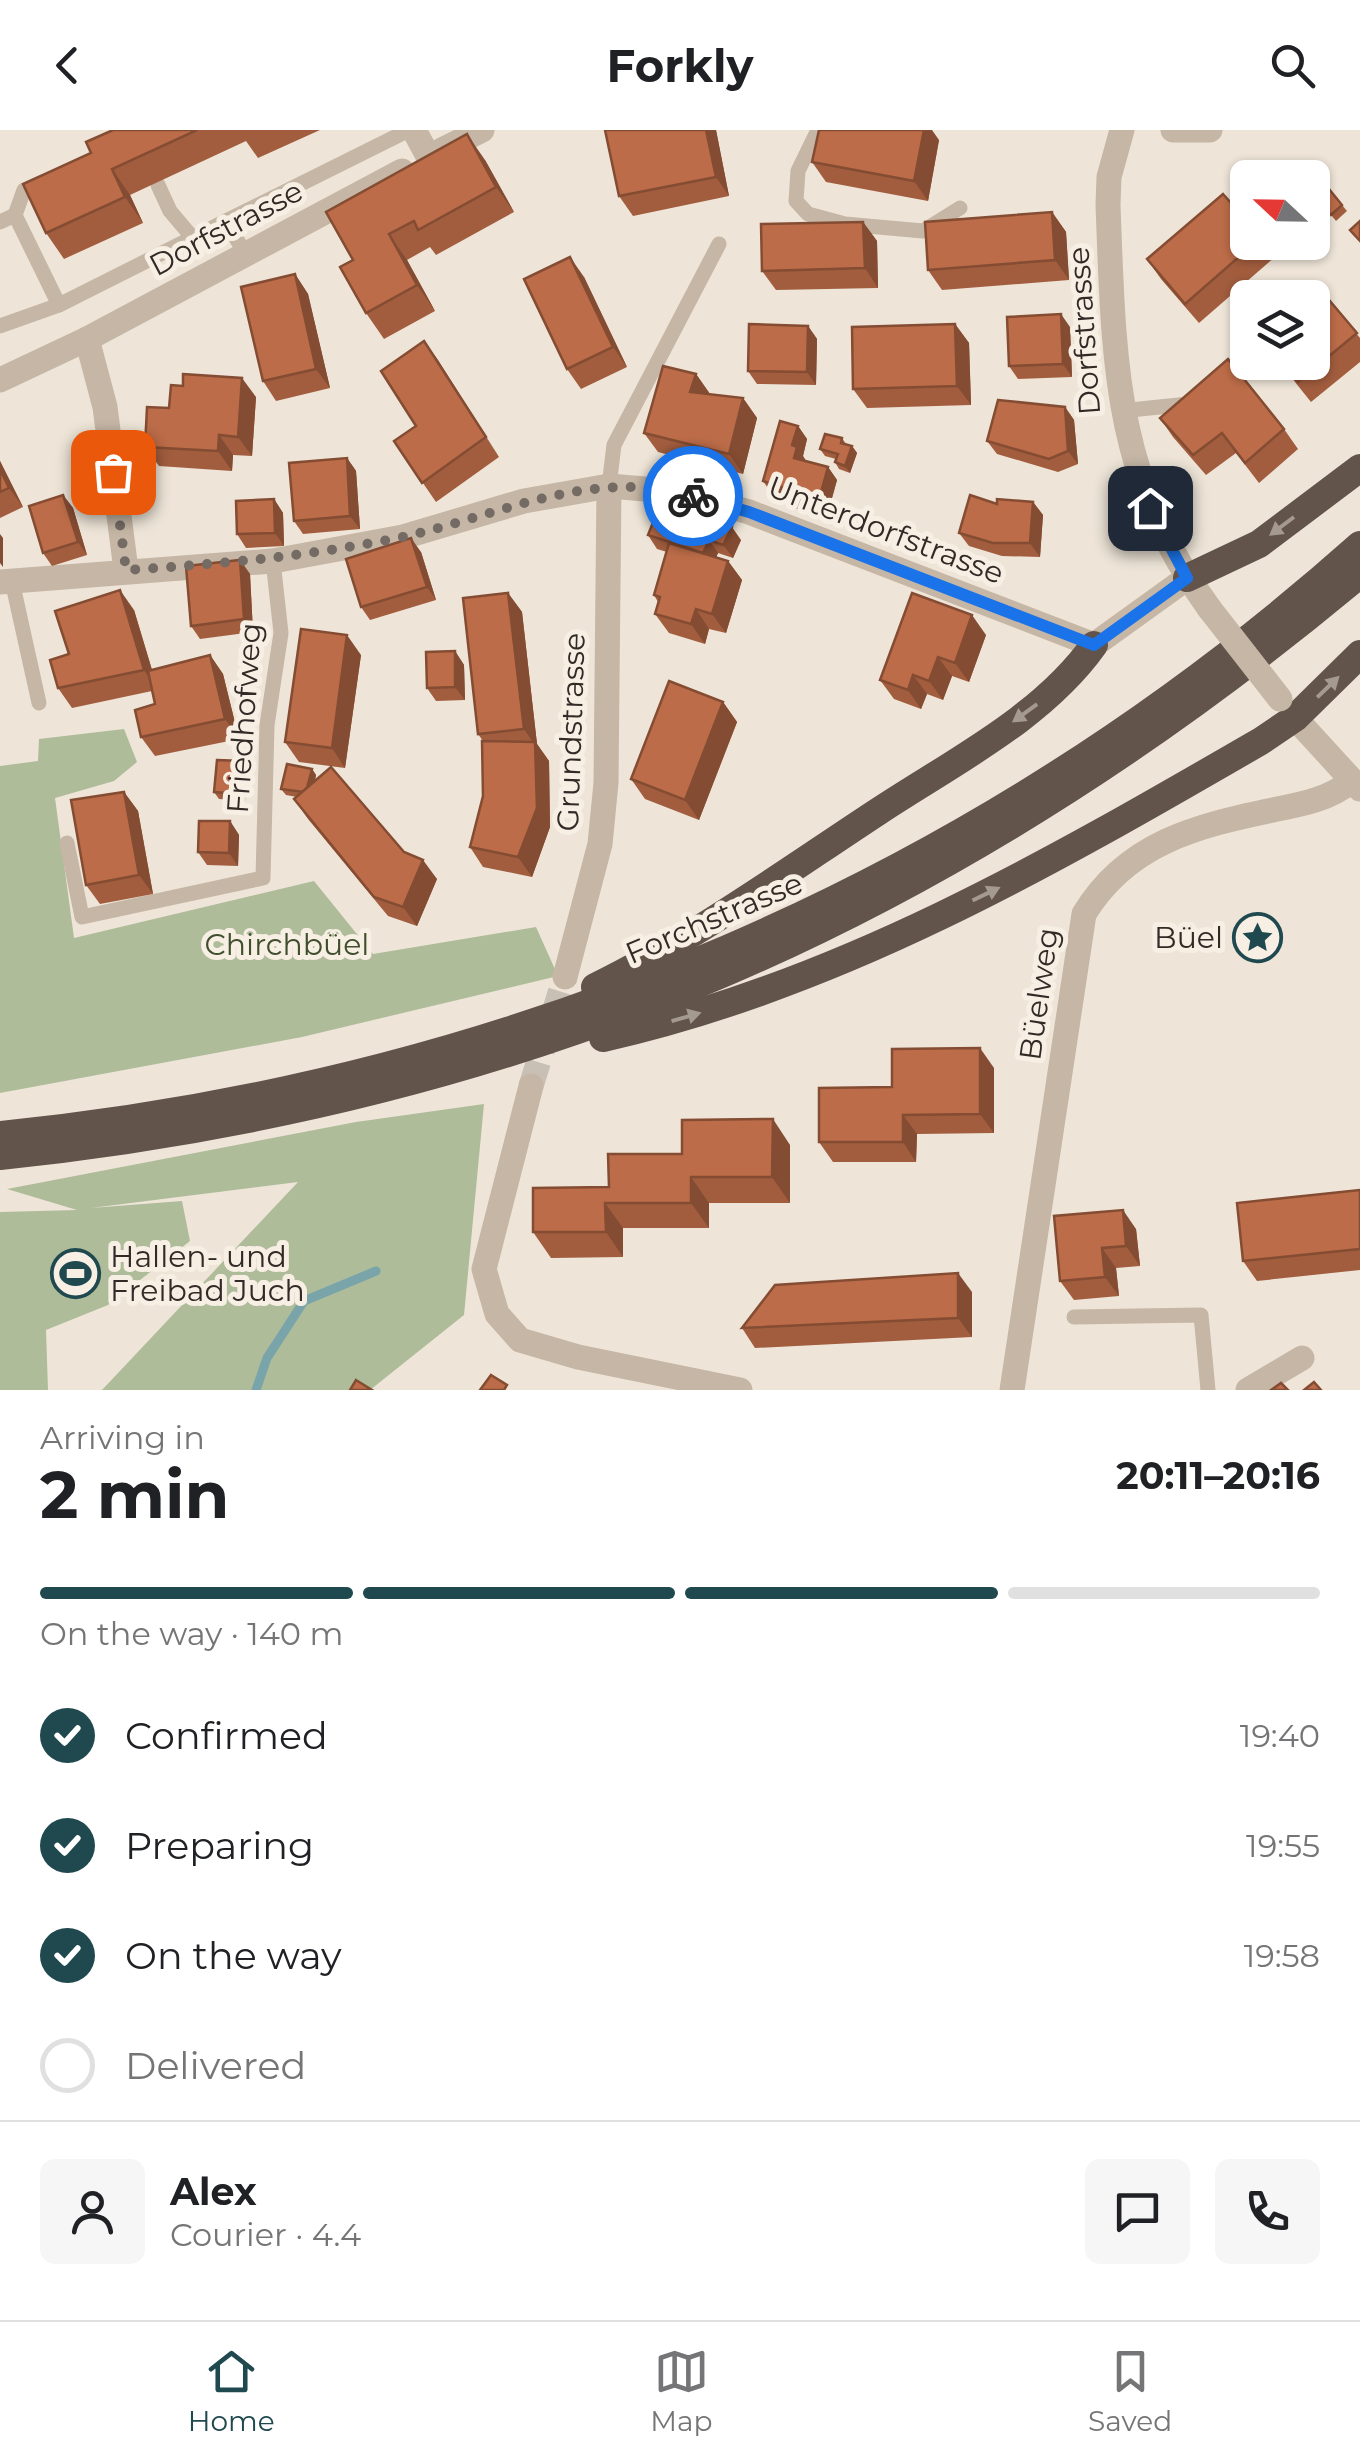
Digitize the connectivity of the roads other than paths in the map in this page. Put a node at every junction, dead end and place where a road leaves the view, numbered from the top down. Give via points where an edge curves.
1 (412, 130) edge
2 (482, 130) edge
3 (818, 130) edge
4 (1122, 130) edge
5 (1173, 130) edge
6 (1210, 130) edge
7 (428, 156) junction
8 (56, 175) edge
9 (158, 185) dead end
10 (960, 208) dead end
11 (8, 218) edge
12 (226, 221) junction
13 (192, 237) junction
14 (719, 244) dead end
15 (246, 255) junction
16 (58, 306) junction
17 (0, 326) edge
18 (87, 339) junction
19 (0, 380) edge
20 (1188, 404) edge
21 (1120, 411) junction
22 (1360, 468) edge
23 (609, 486) junction
24 (1360, 546) edge
25 (272, 562) junction
26 (126, 570) junction
27 (1360, 574) edge
28 (1187, 578) junction
29 (6, 582) edge
30 (1094, 645) junction
31 (1360, 654) edge
32 (39, 703) dead end
33 (1287, 709) junction
34 (1356, 785) edge
35 (67, 842) dead end
36 (565, 977) tunnel mouth
37 (478, 1054) junction
38 (530, 1086) tunnel mouth
39 (0, 1135) edge
40 (0, 1156) edge
41 (1074, 1318) dead end
42 (1302, 1358) dead end
43 (740, 1390) edge
44 (1012, 1390) edge
45 (1208, 1390) edge
46 (1248, 1390) edge

1 - 7 street
1 - 12 lane
2 - 7 street, Dorfstrasse
3 - 10 lane via 798,171 796,201 808,214 923,231
4 - 21 street, Dorfstrasse via 1108,206
5 - 6 street
7 - 15 street, Dorfstrasse
8 - 11 lane via 24,190
9 - 13 lane
11 - 16 lane
12 - 13 lane
12 - 15 lane
13 - 16 lane
14 - 23 lane via 614,444
15 - 18 street, Dorfstrasse
16 - 17 lane
18 - 19 street, Dorfstrasse
18 - 26 street via 104,407
20 - 21 lane
21 - 28 street, Dorfstrasse via 1150,508
22 -> 28 highway via 1259,544
23 - 25 street, Unterdorfstrasse
23 - 30 street, Unterdorfstrasse via 681,492 749,512
23 - 36 street, Grundstrasse via 606,783 600,844
24 - 37 highway, Forchstrasse via 1194,681 1050,780 931,850 726,951
25 - 26 street, Unterdorfstrasse
25 - 35 lane, Friedhofweg via 281,633 267,726 263,878 82,917
26 - 29 street, Unterdorfstrasse
27 - 37 highway, Forchstrasse via 1142,744 941,868 721,976
28 - 30 street
28 - 33 street, Dorfstrasse, bridge
29 - 32 lane
30 -> 37 highway via 1059,688 1019,718 697,931
33 -> 31 highway
33 - 34 street, Dorfstrasse
37 -> 33 highway via 703,1012 866,950 1057,858
34 - 44 street, Büelweg via 1314,802 1174,836 1117,870 1084,914
37 - 39 highway, Forchstrasse via 227,1103
37 - 40 highway, Forchstrasse via 230,1124
38 - 43 street via 484,1269 497,1314 520,1340
41 - 45 lane via 1200,1315
42 - 46 street

